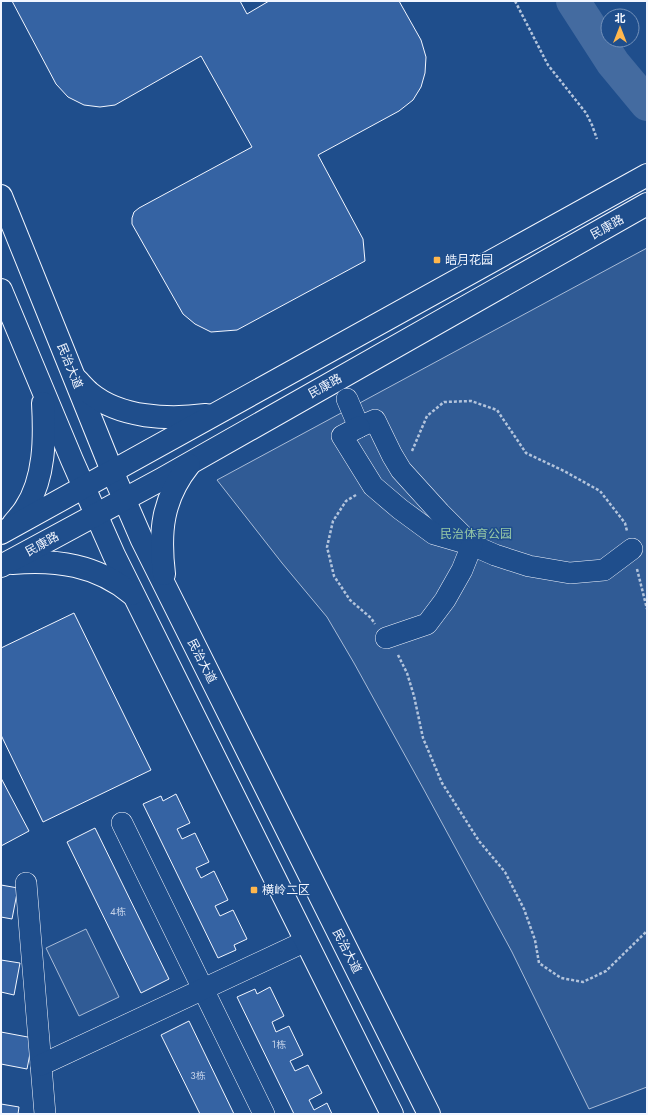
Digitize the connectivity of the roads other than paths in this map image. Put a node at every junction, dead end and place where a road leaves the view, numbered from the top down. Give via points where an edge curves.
1 (647, 176) edge
2 (1, 196) edge
3 (647, 204) edge
4 (1, 290) edge
5 (339, 345) junction
6 (353, 370) junction
7 (37, 377) junction
8 (75, 379) junction
9 (347, 399) dead end
10 (213, 415) junction
11 (359, 427) junction
12 (191, 461) junction
13 (112, 471) junction
14 (84, 487) junction
15 (124, 499) junction
16 (96, 515) junction
17 (5, 531) edge
18 (472, 545) junction
19 (632, 549) road end
20 (4, 565) edge
21 (165, 587) junction
22 (135, 596) junction
23 (386, 638) road end
24 (122, 823) dead end
25 (26, 883) dead end
26 (306, 941) junction
27 (204, 989) junction
28 (41, 1065) junction
29 (45, 1114) edge
30 (264, 1114) edge
31 (392, 1114) edge
32 (429, 1114) edge

1 - 5 main road
2 - 8 main road, 民治大道
3 - 6 main road, 民康路
4 - 7 main road
5 - 6 main road
5 - 10 main road
6 - 12 main road, 民康路
7 - 14 main road
7 - 17 main road via 43,403 44,426 39,478 25,509
8 - 10 main road via 91,394 134,413 180,418
8 - 13 main road, 民治大道
9 - 11 street
10 - 13 main road
11 - 18 street via 375,420 401,470
11 - 18 street via 342,436 373,486 434,534
12 - 15 main road, 民康路
12 - 21 main road via 178,478 164,515 162,561
13 - 14 main road
13 - 15 main road, 民治大道
14 - 16 main road
14 - 17 main road
15 - 16 main road, 民康路
15 - 21 main road, 民治大道
16 - 20 main road, 民康路
16 - 22 main road
18 - 19 street via 529,566 570,573 604,570
18 - 23 street via 462,570 445,600 427,624
20 - 22 main road via 34,561 80,566 118,582
21 - 32 main road, 民治大道
22 - 26 main road
24 - 27 street
25 - 28 street
26 - 27 street
26 - 31 main road
27 - 28 street
27 - 30 street
28 - 29 street

